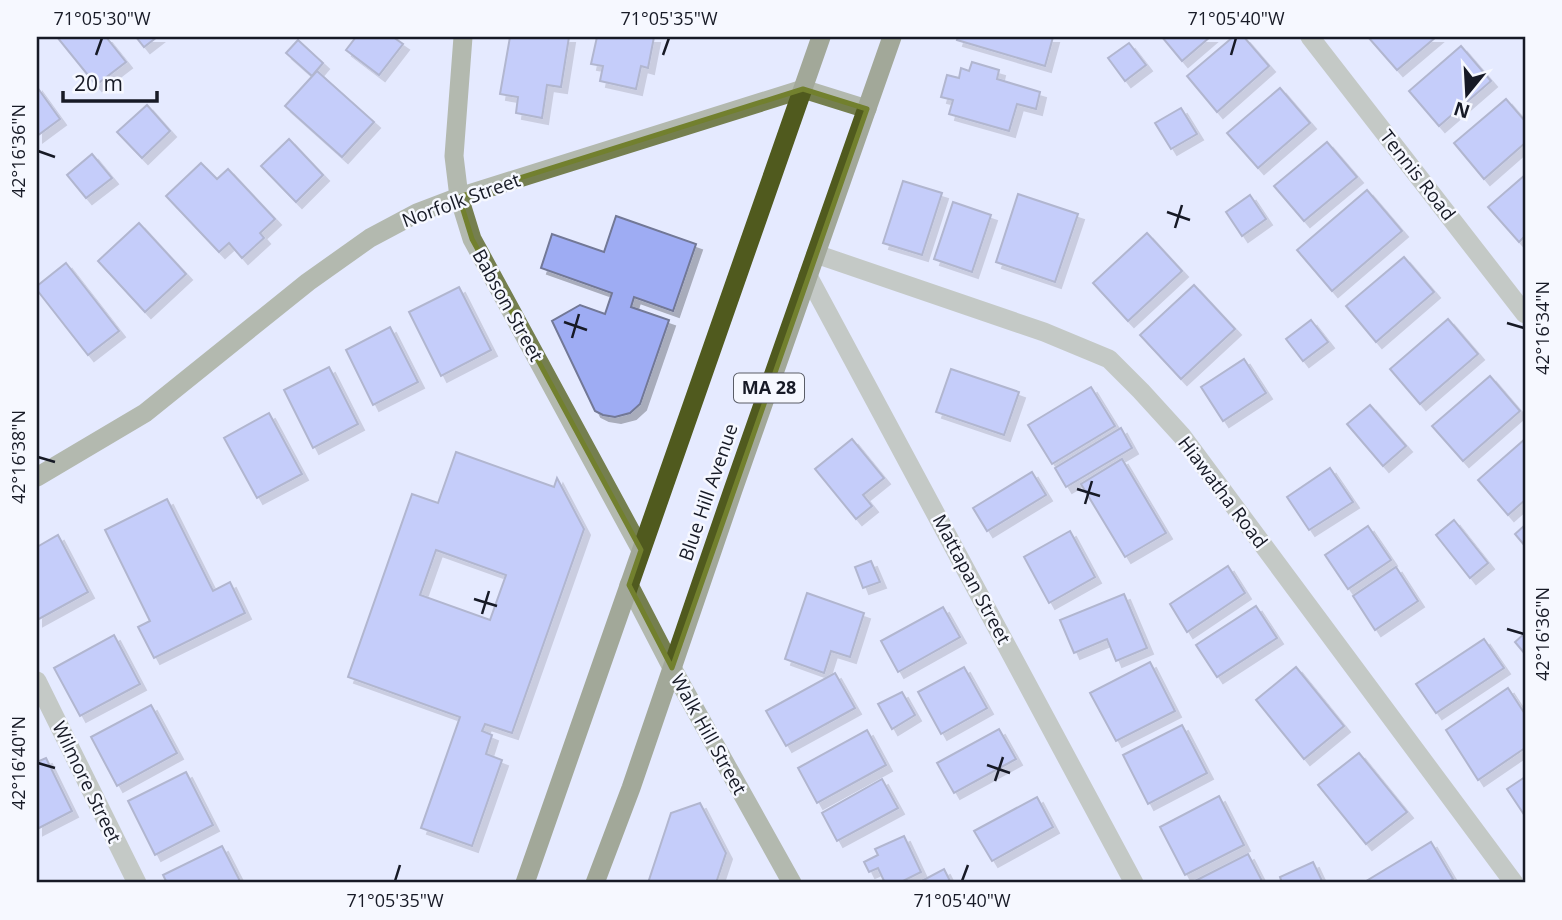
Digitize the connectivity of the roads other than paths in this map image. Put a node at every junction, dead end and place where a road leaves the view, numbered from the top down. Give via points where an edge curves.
1 (463, 37) edge
2 (821, 37) edge
3 (892, 37) edge
4 (1310, 37) edge
5 (803, 89) junction
6 (867, 109) junction
7 (459, 197) junction
8 (816, 254) junction
9 (808, 276) junction
10 (1525, 314) edge
11 (37, 477) edge
12 (641, 550) junction
13 (629, 584) junction
14 (673, 668) junction
15 (37, 681) edge
16 (137, 883) edge
17 (525, 883) edge
18 (596, 883) edge
19 (792, 883) edge
20 (1134, 883) edge
21 (1514, 883) edge

1 - 7 main road, Babson Street via 454,156
2 - 5 highway
3 - 6 highway, Blue Hill Avenue / MA 28
4 - 10 street, Tennis Road
5 - 6 main road
5 - 7 main road, Norfolk Street
5 - 12 highway
6 - 8 highway, Blue Hill Avenue / MA 28
7 - 11 main road, Norfolk Street via 370,238 308,282 145,414
7 - 12 main road, Babson Street via 472,239
8 - 9 highway, Blue Hill Avenue / MA 28
8 - 21 street, Hiawatha Road via 1109,359 1182,436
9 - 14 highway, Blue Hill Avenue / MA 28
9 - 20 street, Mattapan Street
12 - 13 highway
13 - 14 main road, Walk Hill Street
13 - 17 highway
14 - 18 highway, Blue Hill Avenue / MA 28
14 - 19 main road, Walk Hill Street
15 - 16 street, Wilmore Street

